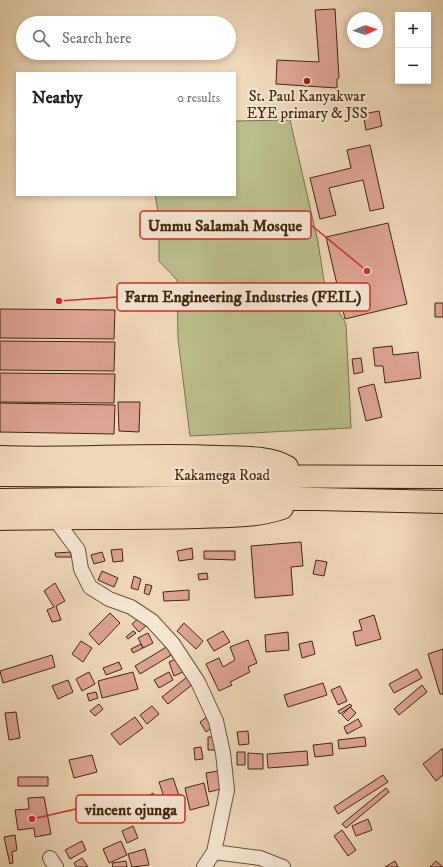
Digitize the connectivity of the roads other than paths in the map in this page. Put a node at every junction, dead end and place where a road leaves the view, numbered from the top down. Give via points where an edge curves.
1 (0, 457) edge
2 (0, 475) edge
3 (301, 475) junction
4 (443, 477) edge
5 (306, 499) junction
6 (0, 500) edge
7 (443, 502) edge
8 (0, 518) edge
9 (54, 518) junction
10 (214, 852) junction
11 (204, 867) edge
12 (282, 867) edge

1 - 3 highway via 181,455 249,458 280,463
2 - 3 highway, Kakamega Road
3 - 4 highway, Kakamega Road
5 - 6 highway via 235,497
5 - 7 highway
5 - 9 highway via 274,511 238,515
8 - 9 highway
9 - 10 street via 78,550 81,569 90,586 108,599 131,607 152,621 173,644 198,682 216,721 227,790
10 - 11 street
10 - 12 street via 260,858

